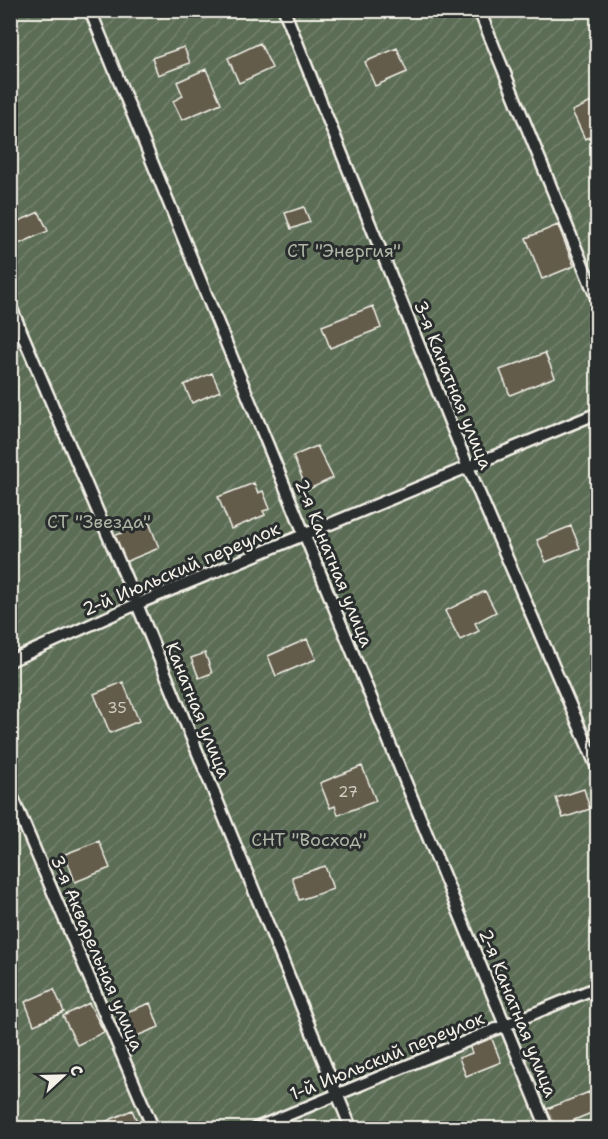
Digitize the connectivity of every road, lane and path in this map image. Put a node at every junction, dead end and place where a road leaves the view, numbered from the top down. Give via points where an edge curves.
1 (90, 10) edge
2 (284, 10) edge
3 (479, 10) edge
4 (597, 302) edge
5 (10, 305) edge
6 (597, 413) edge
7 (468, 467) junction
8 (304, 535) junction
9 (137, 604) junction
10 (10, 662) edge
11 (597, 770) edge
12 (10, 790) edge
13 (597, 987) edge
14 (505, 1025) junction
15 (337, 1095) junction
16 (153, 1128) edge
17 (256, 1128) edge
18 (351, 1128) edge
19 (547, 1128) edge

1 - 8 lane, 2-я Канатная улица
2 - 7 lane, 3-я Канатная улица
3 - 4 lane
5 - 9 lane, Канатная улица
6 - 7 lane, 2-й Июльский переулок
7 - 8 lane, 2-й Июльский переулок
7 - 11 lane, 3-я Канатная улица
8 - 9 lane, 2-й Июльский переулок
8 - 14 lane, 2-я Канатная улица
9 - 10 lane, 2-й Июльский переулок
9 - 15 lane, Канатная улица
12 - 16 lane, 3-я Акварельная улица
13 - 14 lane, 1-й Июльский переулок
14 - 15 lane, 1-й Июльский переулок
14 - 19 lane, 2-я Канатная улица
15 - 17 lane, 1-й Июльский переулок
15 - 18 lane, Канатная улица

